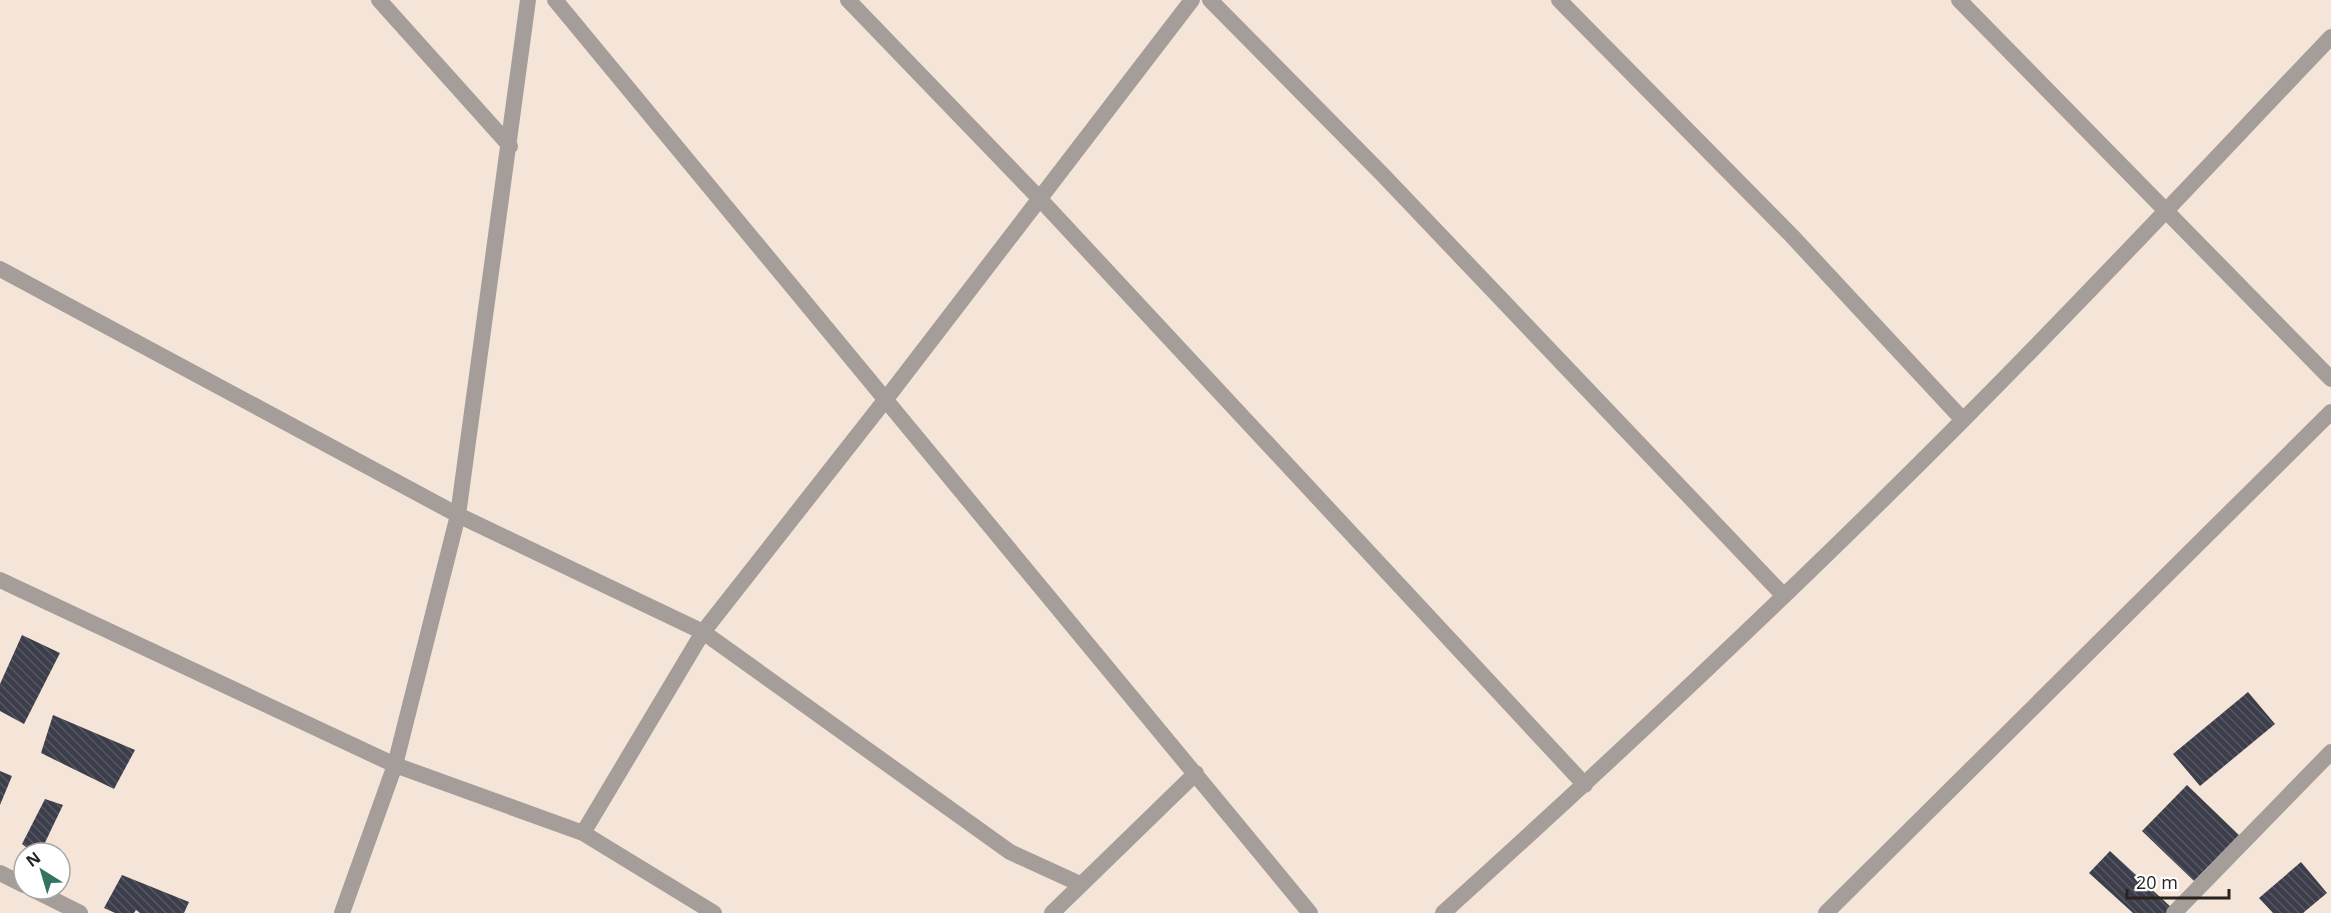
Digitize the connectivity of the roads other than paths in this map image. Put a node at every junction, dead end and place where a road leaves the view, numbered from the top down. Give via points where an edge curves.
1 (379, 0) edge
2 (528, 0) edge
3 (555, 0) edge
4 (848, 0) edge
5 (1192, 0) edge
6 (1210, 0) edge
7 (1559, 0) edge
8 (1959, 0) edge
9 (2331, 37) edge
10 (510, 147) junction
11 (1039, 198) junction
12 (2166, 210) junction
13 (0, 269) edge
14 (2331, 379) edge
15 (886, 399) junction
16 (2331, 412) edge
17 (1963, 420) junction
18 (458, 515) junction
19 (0, 580) edge
20 (1784, 596) junction
21 (703, 632) junction
22 (2331, 752) edge
23 (395, 765) junction
24 (1196, 772) junction
25 (1585, 785) junction
26 (583, 833) junction
27 (1080, 884) junction
28 (56, 901) edge
29 (80, 913) edge
30 (342, 913) edge
31 (714, 913) edge
32 (1052, 913) edge
33 (1310, 913) edge
34 (1443, 913) edge
35 (1826, 913) edge
36 (2174, 913) edge

1 - 10 street
2 - 10 street
3 - 15 street
4 - 11 street
5 - 11 street
6 - 20 street via 1390,182
7 - 17 street via 1791,235
8 - 12 street
9 - 12 street
10 - 18 street
11 - 15 street
11 - 25 street
12 - 14 street
12 - 17 street
13 - 18 street
15 - 21 street
15 - 24 street
16 - 35 street
17 - 20 street
18 - 21 street
18 - 23 street
19 - 23 street
20 - 25 street
21 - 26 street
21 - 27 street via 1010,852
22 - 36 street
23 - 26 street
23 - 30 street
24 - 27 street
24 - 33 street
25 - 34 street
26 - 31 street
27 - 32 street
28 - 29 street

